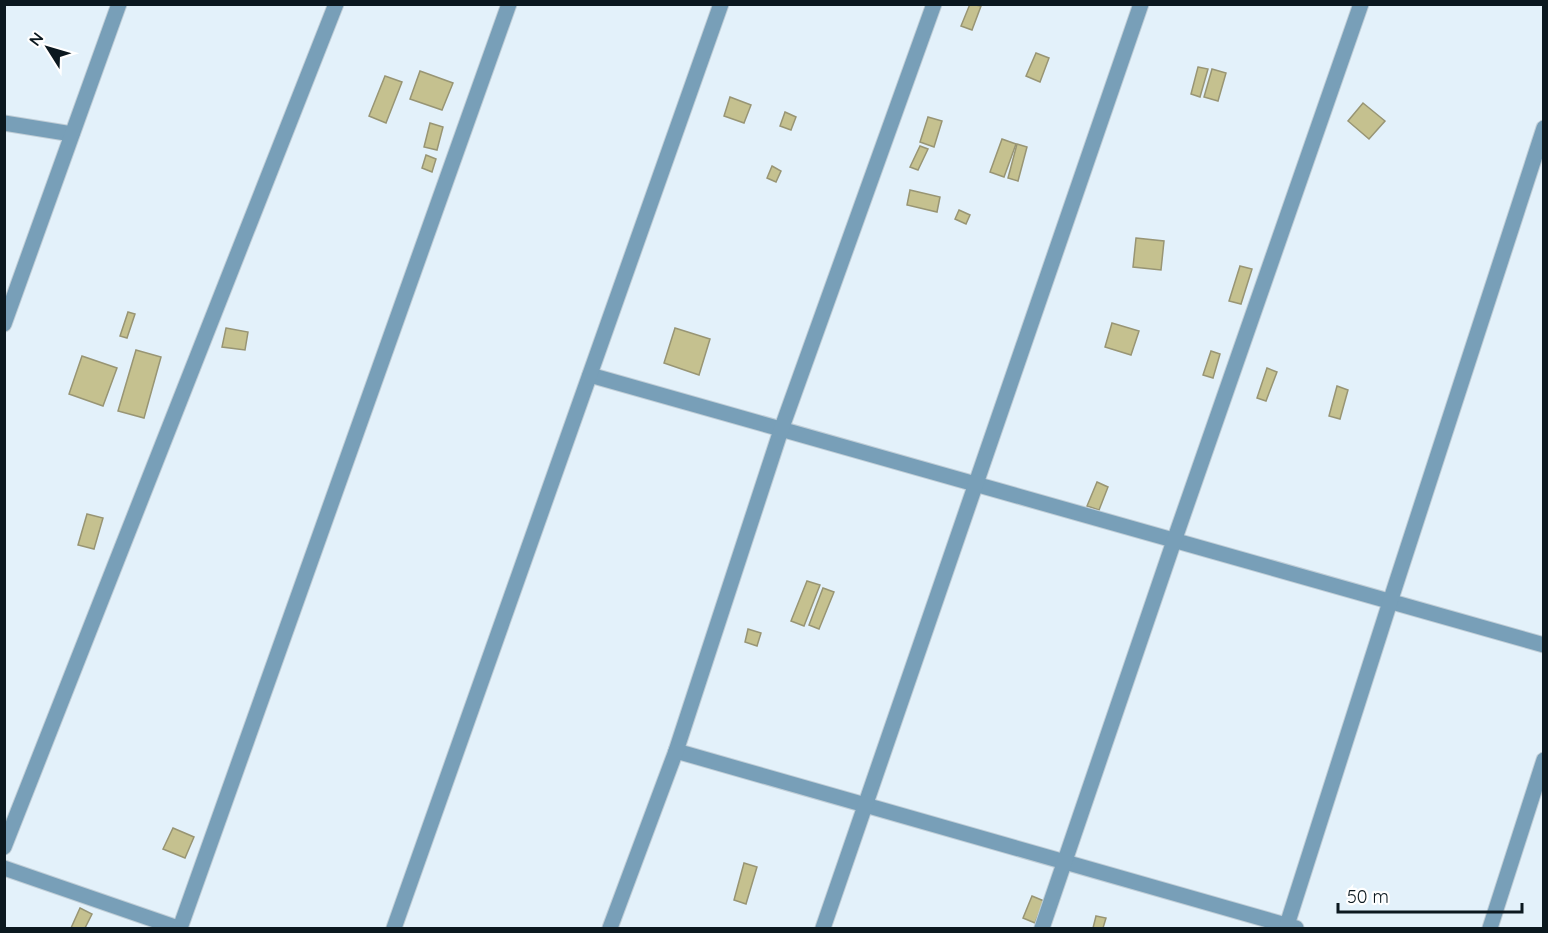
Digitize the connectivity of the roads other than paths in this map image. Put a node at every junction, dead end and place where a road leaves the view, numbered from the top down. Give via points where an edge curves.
1 (119, 4) edge
2 (336, 4) edge
3 (509, 4) edge
4 (721, 4) edge
5 (934, 4) edge
6 (1141, 4) edge
7 (1361, 4) edge
8 (4, 123) edge
9 (1544, 128) edge
10 (72, 134) junction
11 (4, 324) edge
12 (590, 375) junction
13 (782, 430) junction
14 (974, 484) junction
15 (1174, 541) junction
16 (1390, 602) junction
17 (1544, 645) edge
18 (676, 751) junction
19 (1544, 760) edge
20 (864, 805) junction
21 (4, 847) edge
22 (1064, 862) junction
23 (4, 868) edge
24 (179, 928) edge
25 (394, 928) edge
26 (610, 928) edge
27 (823, 928) edge
28 (1041, 928) edge
29 (1290, 928) edge
30 (1490, 928) edge

1 - 10 street
2 - 21 street
3 - 24 street
4 - 12 street
5 - 13 street
6 - 14 street
7 - 15 street
8 - 10 street
9 - 16 street
10 - 11 street
12 - 13 street
12 - 25 street
13 - 14 street
13 - 18 street
14 - 15 street
14 - 20 street
15 - 16 street
15 - 22 street
16 - 17 street
16 - 29 street
18 - 20 street
18 - 26 street
19 - 30 street
20 - 22 street
20 - 27 street
22 - 28 street
22 - 29 street
23 - 24 street

